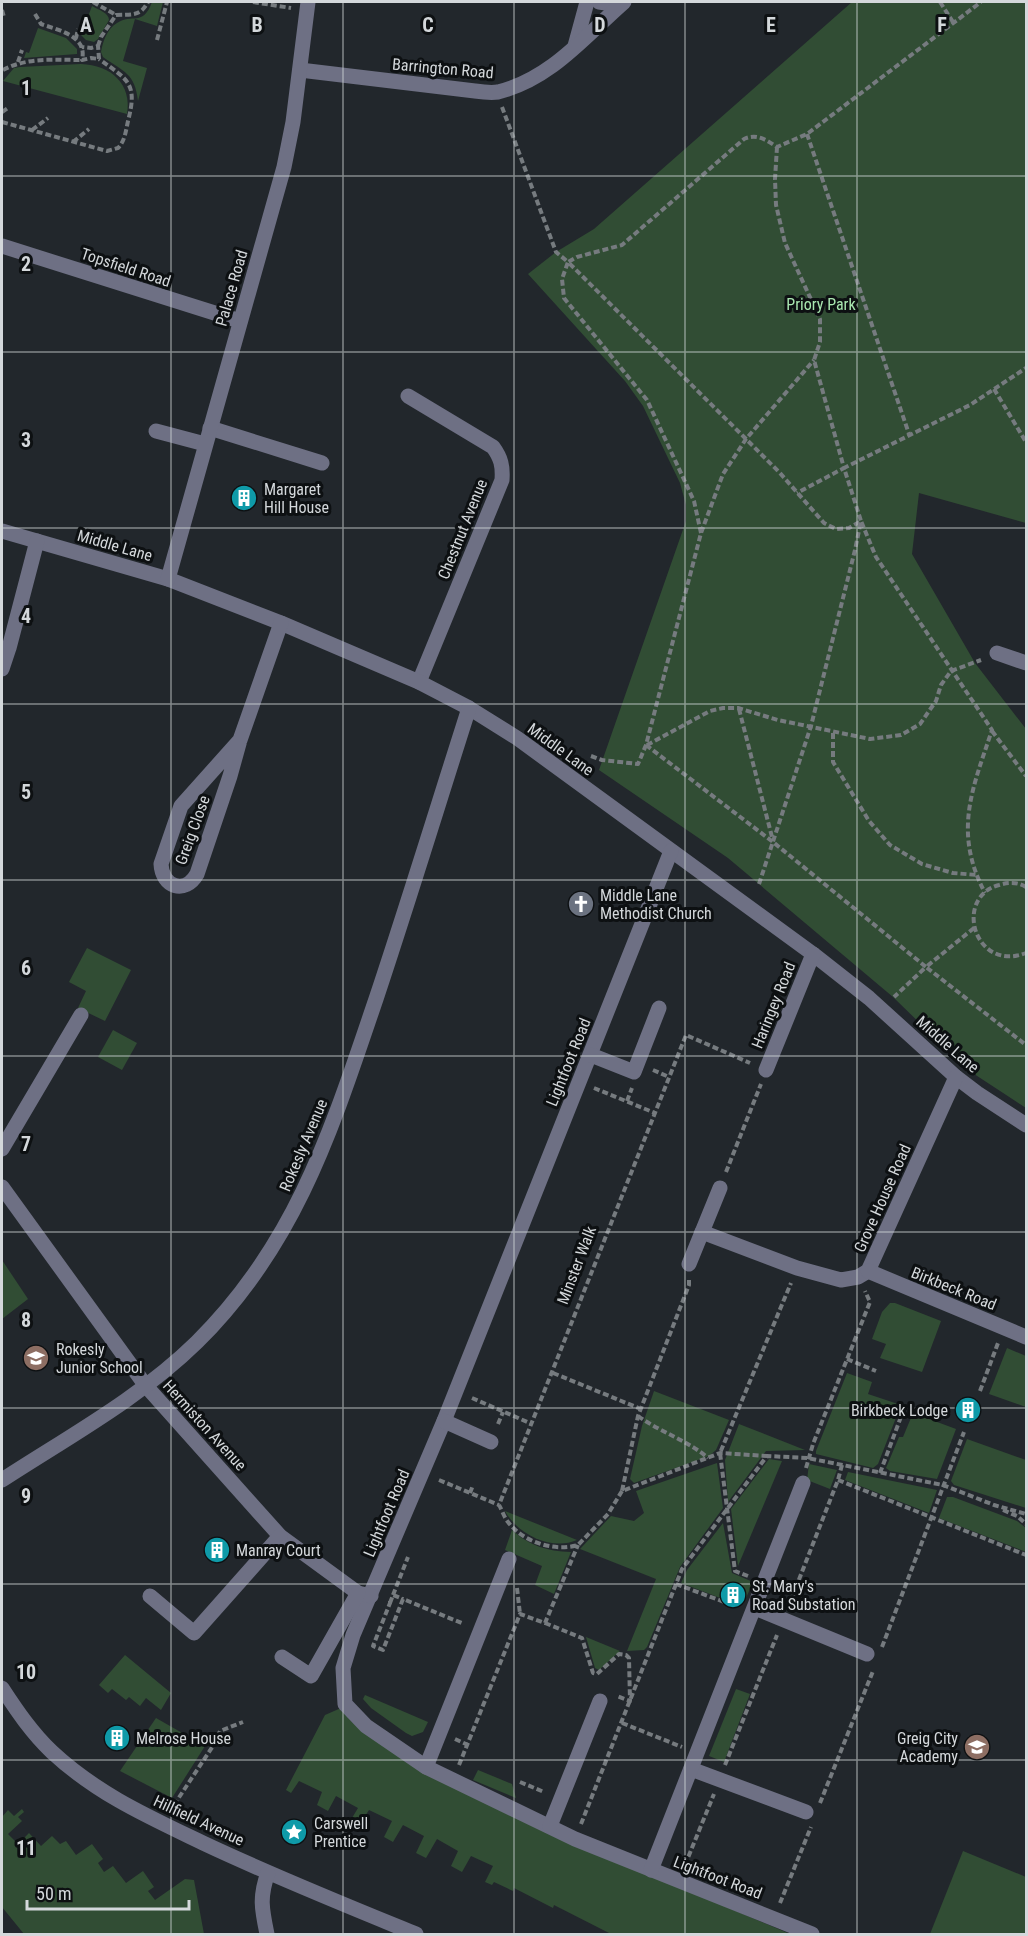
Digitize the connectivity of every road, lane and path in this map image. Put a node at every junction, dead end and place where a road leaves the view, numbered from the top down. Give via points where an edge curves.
1 (93, 2) edge
2 (148, 2) edge
3 (167, 2) edge
4 (254, 2) edge
5 (587, 2) edge
6 (599, 2) edge
7 (939, 2) edge
8 (981, 2) edge
9 (622, 3) edge
10 (307, 6) edge
11 (2, 10) edge
12 (35, 14) dead end
13 (116, 15) junction
14 (4, 17) dead end
15 (953, 22) junction
16 (78, 29) dead end
17 (76, 38) junction
18 (157, 40) dead end
19 (98, 46) junction
20 (82, 47) junction
21 (574, 49) junction
22 (22, 50) dead end
23 (99, 59) junction
24 (82, 60) junction
25 (18, 62) junction
26 (3, 70) edge
27 (300, 70) junction
28 (500, 102) dead end
29 (8, 108) dead end
30 (2, 112) edge
31 (48, 118) dead end
32 (2, 122) edge
33 (89, 129) dead end
34 (31, 131) junction
35 (807, 134) junction
36 (73, 142) junction
37 (777, 147) junction
38 (2, 246) edge
39 (568, 262) junction
40 (240, 321) junction
41 (814, 360) junction
42 (1026, 368) edge
43 (994, 388) junction
44 (408, 396) dead end
45 (210, 428) junction
46 (156, 431) dead end
47 (909, 435) junction
48 (746, 438) junction
49 (1026, 442) edge
50 (205, 444) junction
51 (322, 463) dead end
52 (844, 468) junction
53 (797, 493) junction
54 (861, 521) junction
55 (2, 531) edge
56 (701, 533) junction
57 (37, 541) junction
58 (168, 579) junction
59 (281, 623) junction
60 (997, 653) joint
61 (1026, 663) edge
62 (2, 669) edge
63 (951, 671) junction
64 (419, 682) junction
65 (469, 708) junction
66 (738, 708) junction
67 (812, 726) junction
68 (992, 730) junction
69 (833, 733) junction
70 (240, 741) junction
71 (646, 746) junction
72 (591, 756) dead end
73 (1026, 776) edge
74 (773, 842) junction
75 (671, 851) junction
76 (977, 875) junction
77 (759, 884) dead end
78 (1026, 886) edge
79 (985, 893) junction
80 (974, 928) junction
81 (1026, 953) edge
82 (813, 954) junction
83 (926, 967) junction
84 (893, 998) dead end
85 (659, 1008) dead end
86 (81, 1015) dead end
87 (1026, 1046) edge
88 (591, 1055) junction
89 (759, 1067) junction
90 (956, 1077) junction
91 (580, 1083) junction
92 (655, 1113) junction
93 (1026, 1125) edge
94 (2, 1149) edge
95 (2, 1187) edge
96 (720, 1188) joint
97 (702, 1232) junction
98 (689, 1264) joint
99 (796, 1268) junction
100 (863, 1274) junction
101 (1026, 1337) edge
102 (847, 1359) junction
103 (991, 1362) dead end
104 (876, 1371) dead end
105 (553, 1373) junction
106 (146, 1386) junction
107 (980, 1391) dead end
108 (456, 1392) junction
109 (905, 1406) dead end
110 (641, 1409) junction
111 (503, 1412) junction
112 (638, 1416) junction
113 (444, 1421) junction
114 (498, 1424) dead end
115 (532, 1424) junction
116 (964, 1432) dead end
117 (490, 1442) dead end
118 (720, 1454) junction
119 (767, 1456) dead end
120 (708, 1458) junction
121 (807, 1458) dead end
122 (842, 1465) dead end
123 (880, 1473) dead end
124 (2, 1480) edge
125 (439, 1480) dead end
126 (838, 1480) junction
127 (803, 1483) dead end
128 (473, 1485) dead end
129 (622, 1491) junction
130 (470, 1493) junction
131 (499, 1505) junction
132 (994, 1505) dead end
133 (932, 1517) junction
134 (1026, 1524) edge
135 (280, 1536) junction
136 (578, 1545) junction
137 (1026, 1555) edge
138 (509, 1558) dead end
139 (517, 1581) dead end
140 (764, 1583) junction
141 (676, 1584) dead end
142 (364, 1594) junction
143 (150, 1596) dead end
144 (403, 1599) junction
145 (390, 1603) junction
146 (788, 1606) dead end
147 (753, 1611) junction
148 (520, 1614) junction
149 (545, 1623) junction
150 (464, 1624) dead end
151 (777, 1634) dead end
152 (882, 1647) dead end
153 (282, 1657) dead end
154 (871, 1660) joint
155 (2, 1688) edge
156 (621, 1698) dead end
157 (600, 1701) dead end
158 (243, 1722) dead end
159 (622, 1723) dead end
160 (454, 1739) dead end
161 (468, 1745) junction
162 (697, 1753) junction
163 (426, 1767) junction
164 (691, 1769) junction
165 (720, 1779) junction
166 (454, 1780) junction
167 (520, 1782) dead end
168 (544, 1792) dead end
169 (174, 1805) dead end
170 (813, 1812) junction
171 (550, 1827) junction
172 (651, 1870) junction
173 (268, 1873) junction
174 (679, 1881) junction
175 (773, 1918) junction
176 (267, 1935) edge
177 (416, 1935) edge
178 (812, 1935) edge

1 - 13 path
2 - 13 path via 141,12
3 - 18 path
4 - 10 path
5 - 21 street
6 - 9 street
7 - 15 path
8 - 15 path
9 - 21 street, Barrington Road
10 - 27 street, Palace Road
11 - 14 path
12 - 17 path via 41,24
13 - 19 path
15 - 35 path
16 - 17 path
17 - 20 path
19 - 20 path
19 - 23 path
20 - 24 path
21 - 27 street, Barrington Road via 525,82 496,92
22 - 25 path
23 - 24 path
23 - 36 path via 132,89 134,96 124,138 118,148 107,151
24 - 25 path
25 - 26 path
27 - 40 street, Palace Road via 286,159
28 - 39 path via 556,252
29 - 30 path
31 - 34 path
32 - 34 path
33 - 36 path
34 - 36 path
35 - 37 path
35 - 47 path
37 - 39 path via 751,135 622,245
37 - 41 path via 776,205 785,243 820,319 820,342
38 - 40 street, Topsfield Road
39 - 48 path
39 - 56 path via 562,279 564,298 646,400 694,501
40 - 45 street, Palace Road
41 - 48 path
41 - 52 path
42 - 43 path
43 - 47 path via 970,405
43 - 49 path
44 - 64 street, Chestnut Avenue via 493,447 503,468 502,480
45 - 50 street, Palace Road
45 - 51 street
46 - 50 street
47 - 52 path
48 - 53 path
48 - 56 path via 723,474
50 - 58 street, Palace Road
52 - 53 path
52 - 54 path
53 - 54 path via 824,523 836,529 849,528
54 - 63 path via 876,557
54 - 67 path
55 - 57 street, Middle Lane
56 - 71 path
57 - 58 street, Middle Lane
57 - 62 street
58 - 59 street, Middle Lane
59 - 64 street, Middle Lane
59 - 70 street, Greig Close
60 - 61 street
60 - 63 path
63 - 68 path
63 - 69 path via 920,724 901,735 870,740
64 - 65 street, Middle Lane
65 - 75 street, Middle Lane via 517,738
65 - 106 street, Rokesly Avenue via 336,1116 295,1210 236,1298 197,1342
66 - 67 path
66 - 71 path via 710,711
66 - 74 path
67 - 69 path
67 - 74 path
68 - 73 path
68 - 76 path via 969,805 968,847
69 - 76 path via 833,762 869,821 890,845 922,864
70 - 70 street, Greig Close via 197,873 189,884 174,885 161,873 161,864 181,806
71 - 72 path via 638,764
71 - 74 path
74 - 77 path
74 - 83 path
75 - 82 street, Middle Lane
75 - 88 street, Lightfoot Road
76 - 79 path
78 - 79 path via 1008,882
79 - 80 path via 974,913
80 - 81 path via 986,948 996,954 1007,957
80 - 83 path
82 - 89 street, Haringey Road
82 - 90 street, Middle Lane
83 - 84 path
83 - 87 path
85 - 88 street via 634,1072
86 - 94 street
88 - 91 street, Lightfoot Road
89 - 92 path, Minster Walk via 686,1035
89 - 96 path
90 - 93 street, Middle Lane
90 - 100 street, Grove House Road
91 - 92 path
91 - 108 street, Lightfoot Road
92 - 105 path, Minster Walk
95 - 106 street, Hermiston Avenue
96 - 97 street
97 - 98 street
97 - 99 street, Grove House Road
98 - 110 path via 689,1285
99 - 100 street, Grove House Road via 841,1280
99 - 118 path
100 - 101 street, Birkbeck Road
100 - 102 path via 870,1302
102 - 104 path
102 - 121 path
103 - 107 path
105 - 110 path
105 - 115 path, Minster Walk
106 - 124 street, Rokesly Avenue
106 - 135 street, Hermiston Avenue
108 - 111 path
108 - 113 street, Lightfoot Road
109 - 123 path
110 - 112 path
111 - 114 path
111 - 115 path
112 - 120 path via 696,1447
112 - 129 path
113 - 117 street
113 - 142 street, Lightfoot Road
115 - 131 path, Minster Walk
116 - 133 path
118 - 119 path
118 - 120 path
118 - 140 path via 735,1571
120 - 129 path
122 - 126 path
125 - 130 path
126 - 133 path
126 - 146 path
127 - 140 street
128 - 130 path
129 - 136 path via 608,1514
130 - 131 path
131 - 136 path via 508,1522 533,1541 556,1548
132 - 134 path
133 - 137 path
133 - 152 path
135 - 142 street, Hermiston Avenue
135 - 143 street via 194,1633
136 - 149 path
138 - 163 street
139 - 148 path
140 - 147 street
141 - 147 path
142 - 145 path
142 - 153 street via 311,1676
142 - 163 street, Lightfoot Road via 343,1668 345,1704 366,1726
144 - 145 path via 393,1595
144 - 145 path via 383,1650 373,1646
144 - 150 path
147 - 154 street
147 - 162 street
148 - 149 path
148 - 161 path
149 - 156 path via 582,1638 597,1674 620,1654 626,1654 630,1701
151 - 165 path
154 - 170 path
155 - 173 street, Hillfield Avenue via 30,1730 75,1772 116,1800
157 - 171 street
158 - 169 path via 219,1731
159 - 162 path
160 - 161 path
161 - 166 path
162 - 164 street
163 - 166 street, Lightfoot Road
164 - 165 street
164 - 172 street
165 - 170 street
165 - 174 path
166 - 171 street, Lightfoot Road
167 - 168 path
170 - 175 path
171 - 172 street, Lightfoot Road
172 - 174 street, Lightfoot Road
173 - 176 street via 262,1889
173 - 177 street, Hillfield Avenue
174 - 175 street, Lightfoot Road
175 - 178 street, Lightfoot Road

